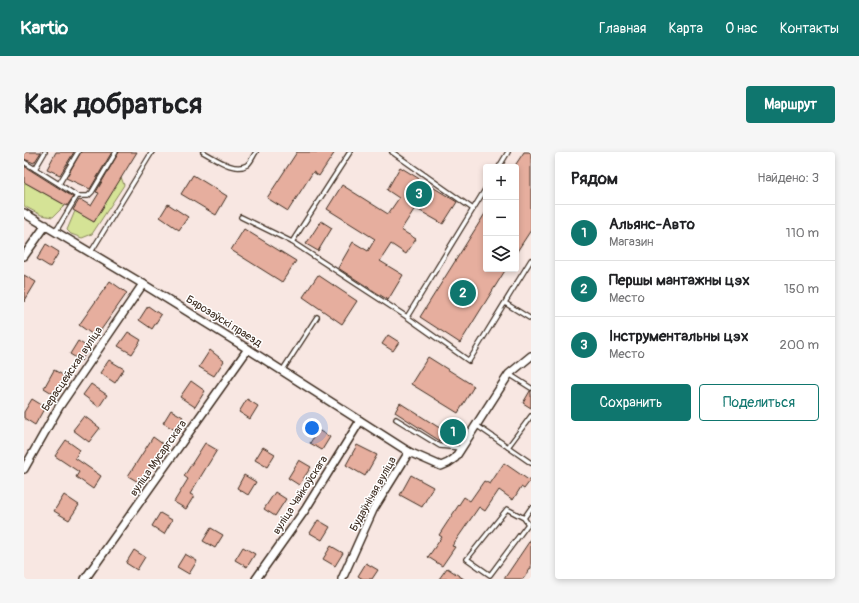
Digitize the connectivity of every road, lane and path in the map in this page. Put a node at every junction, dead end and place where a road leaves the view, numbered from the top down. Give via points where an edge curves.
1 (45, 152) edge
2 (78, 152) edge
3 (116, 152) edge
4 (152, 152) edge
5 (203, 152) edge
6 (256, 152) edge
7 (350, 152) edge
8 (392, 152) edge
9 (508, 152) edge
10 (24, 162) edge
11 (501, 164) edge
12 (35, 169) junction
13 (59, 184) junction
14 (483, 193) edge
15 (77, 196) junction
16 (473, 209) junction
17 (24, 213) edge
18 (241, 217) dead end
19 (46, 225) junction
20 (56, 231) junction
21 (292, 242) junction
22 (91, 252) junction
23 (24, 256) edge
24 (531, 260) edge
25 (143, 284) junction
26 (505, 303) junction
27 (316, 317) dead end
28 (407, 317) junction
29 (531, 319) edge
30 (248, 349) junction
31 (531, 356) edge
32 (282, 371) junction
33 (509, 374) junction
34 (531, 388) edge
35 (531, 416) edge
36 (396, 419) dead end
37 (360, 421) junction
38 (476, 426) junction
39 (508, 447) junction
40 (461, 448) junction
41 (409, 452) junction
42 (531, 463) edge
43 (24, 469) edge
44 (531, 508) edge
45 (524, 518) junction
46 (85, 579) edge
47 (256, 579) edge
48 (342, 579) edge

1 - 12 lane
2 - 13 lane
3 - 15 lane via 92,192 88,196
4 - 22 lane
5 - 6 lane via 231,166 241,168 248,164
7 - 21 lane
8 - 16 lane
9 - 11 lane
10 - 12 lane
12 - 13 lane
13 - 15 lane
14 - 16 lane
15 - 20 lane
16 - 28 lane
17 - 19 street, Бярозаўскі праезд
18 - 21 lane
19 - 20 street, Бярозаўскі праезд
19 - 23 street
20 - 22 street, Бярозаўскі праезд
21 - 28 lane
22 - 25 street, Бярозаўскі праезд
24 - 26 lane
25 - 30 street, Бярозаўскі праезд
25 - 43 street, Берасцейская вуліца via 59,407
26 - 28 lane via 468,361
26 - 29 lane
27 - 32 lane
30 - 32 street, Бярозаўскі праезд
30 - 46 street, вуліца Мусаргскага
31 - 33 street, Будаўнічая вуліца
32 - 37 street, Бярозаўскі праезд
33 - 34 lane
33 - 38 street, Будаўнічая вуліца
35 - 39 lane
36 - 40 lane via 440,446
37 - 41 street, Бярозаўскі праезд
37 - 47 street, вуліца Чайкоўскага via 305,510
38 - 39 lane
38 - 40 street, Будаўнічая вуліца
39 - 42 lane
40 - 41 street, Будаўнічая вуліца via 455,458 441,466
41 - 48 street, Будаўнічая вуліца via 374,510
44 - 45 lane
45 - 45 lane via 508,509 467,559 490,575 528,524

